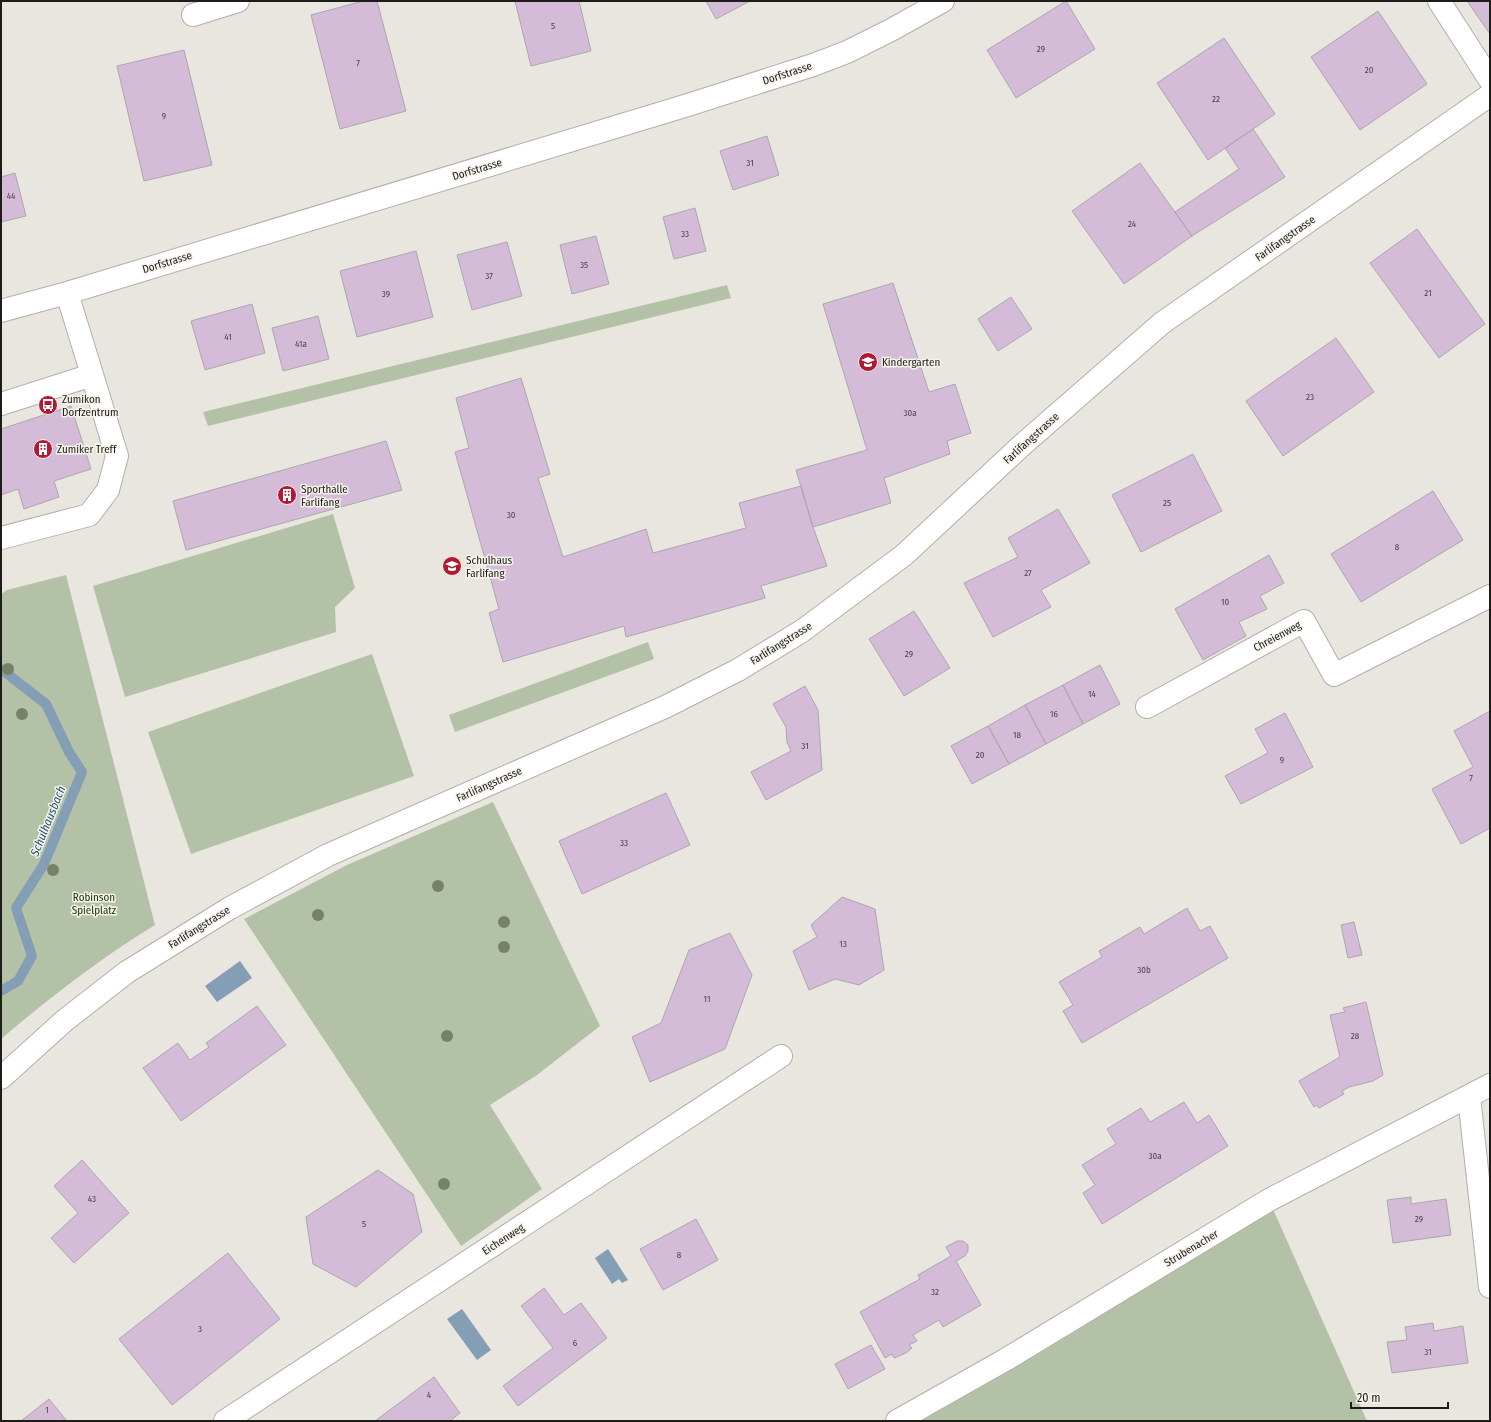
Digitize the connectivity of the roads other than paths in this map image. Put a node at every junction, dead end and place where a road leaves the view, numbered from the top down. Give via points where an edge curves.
1 (238, 1) edge
2 (942, 1) edge
3 (1439, 1) edge
4 (194, 15) dead end
5 (1490, 80) edge
6 (1490, 95) edge
7 (67, 292) junction
8 (1, 310) edge
9 (92, 375) junction
10 (1, 404) edge
11 (1, 538) edge
12 (1490, 596) edge
13 (1147, 707) dead end
14 (781, 1056) dead end
15 (1, 1078) edge
16 (1490, 1086) edge
17 (1469, 1097) junction
18 (1490, 1287) edge
19 (225, 1421) edge
20 (897, 1421) edge

1 - 4 street
2 - 7 street, Dorfstrasse via 847,52 813,65
3 - 5 street
6 - 15 street, Farlifangstrasse via 1162,323 1021,446 904,555 802,631 763,656 665,706 328,855 230,908 127,972 64,1021
7 - 8 street, Dorfstrasse
7 - 9 street
9 - 10 street
9 - 11 street via 116,456 108,490 89,515
12 - 13 street, Chreienweg via 1334,675 1304,621
14 - 19 street, Eichenweg
16 - 17 street, Strubenacher
17 - 18 street
17 - 20 street, Strubenacher via 1269,1200 1006,1360

